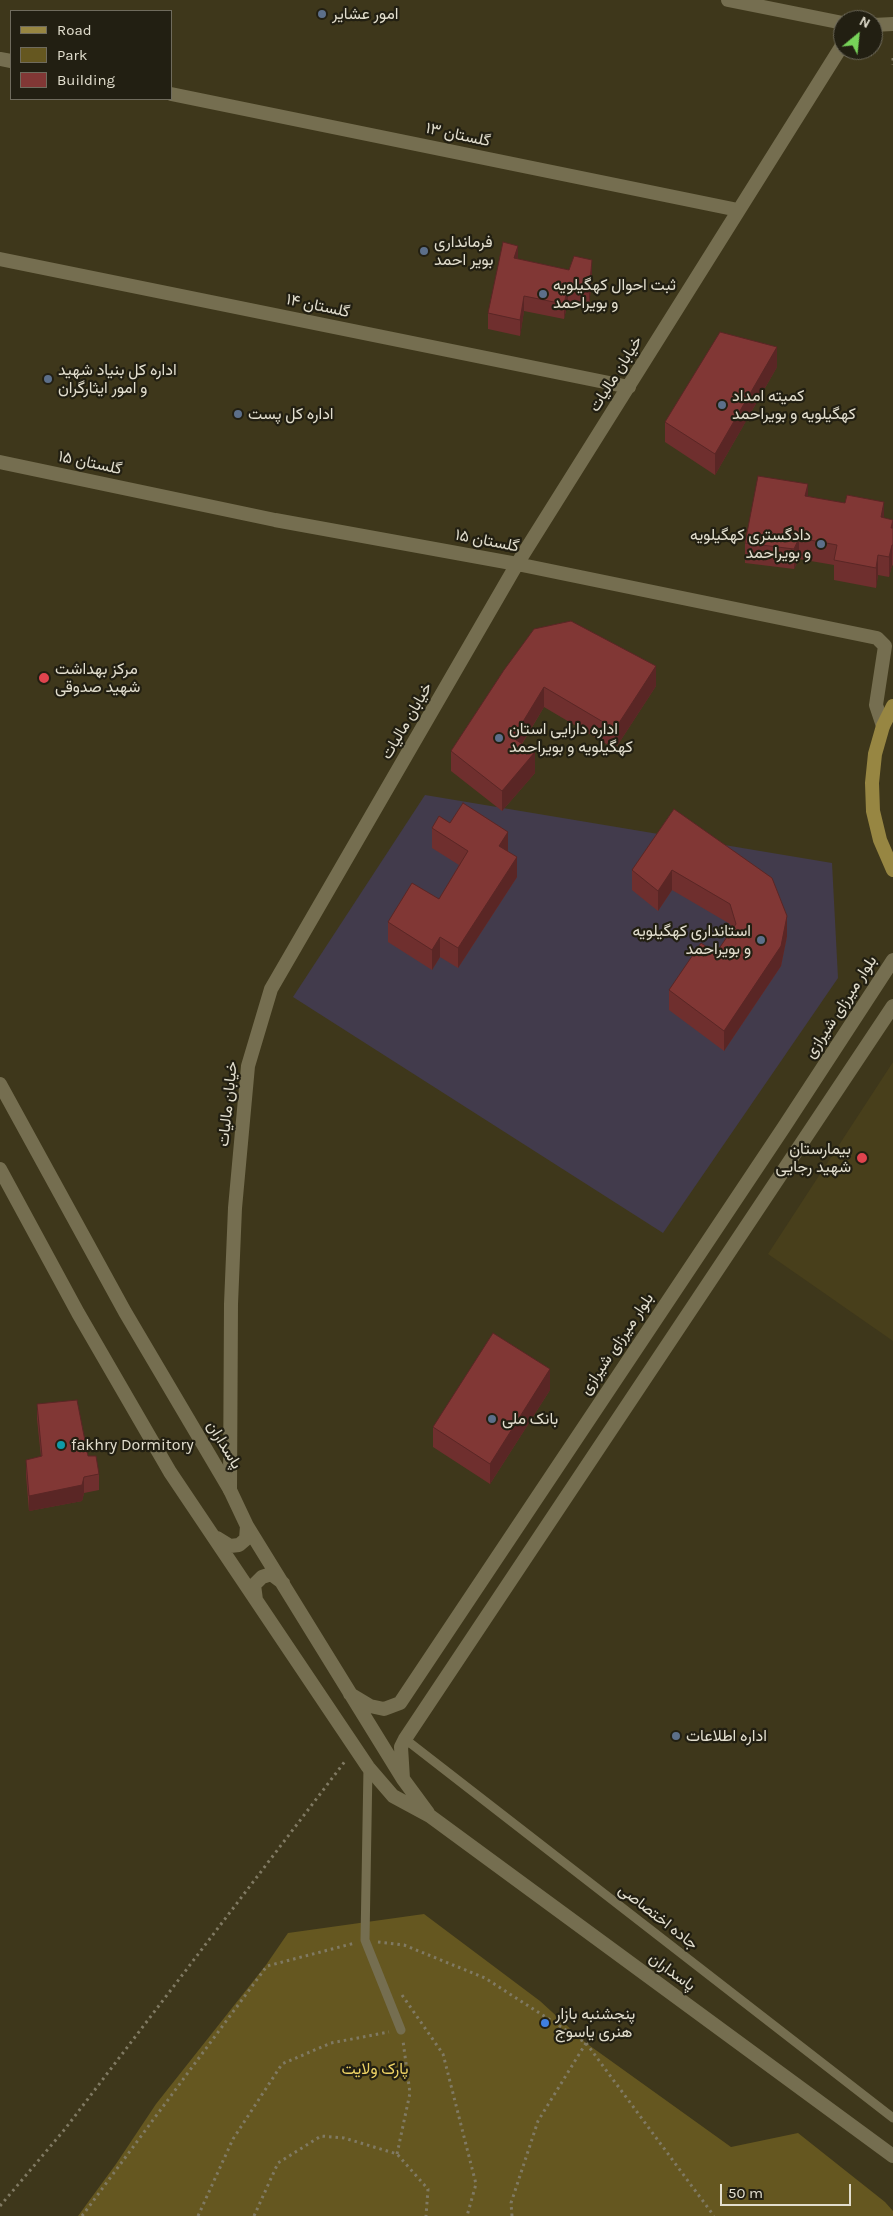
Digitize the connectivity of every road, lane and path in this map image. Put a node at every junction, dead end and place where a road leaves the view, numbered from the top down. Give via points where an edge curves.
1 (728, 0) edge
2 (833, 21) edge
3 (893, 58) edge
4 (833, 60) edge
5 (893, 65) edge
6 (172, 94) edge
7 (738, 210) junction
8 (0, 259) edge
9 (629, 387) junction
10 (0, 462) edge
11 (517, 564) junction
12 (893, 706) edge
13 (884, 726) junction
14 (893, 870) edge
15 (893, 960) edge
16 (893, 1006) edge
17 (0, 1084) edge
18 (0, 1170) edge
19 (230, 1490) junction
20 (247, 1526) junction
21 (214, 1537) junction
22 (284, 1583) junction
23 (256, 1602) junction
24 (350, 1694) junction
25 (405, 1739) junction
26 (355, 1748) junction
27 (368, 1767) junction
28 (403, 1778) junction
29 (430, 1816) junction
30 (365, 1940) junction
31 (398, 1989) dead end
32 (402, 2030) junction
33 (586, 2043) junction
34 (893, 2118) edge
35 (397, 2154) junction
36 (893, 2156) edge
37 (0, 2206) edge
38 (82, 2216) edge
39 (198, 2216) edge
40 (254, 2216) edge
41 (426, 2216) edge
42 (467, 2216) edge
43 (512, 2216) edge
44 (714, 2216) edge

1 - 2 main road
3 - 5 path
4 - 7 main road, خیابان مالیات
6 - 7 main road, گلستان ۱۳
7 - 9 main road, خیابان مالیات
8 - 9 main road, گلستان ۱۴
9 - 11 main road, خیابان مالیات
10 - 11 main road, گلستان ۱۵ via 274,520
11 - 13 main road, گلستان ۱۵ via 877,638 885,646 876,706
11 - 19 main road, خیابان مالیات via 272,989 248,1066 231,1304
12 - 13 main road
13 - 14 main road via 875,754 873,811 880,840
15 - 24 main road, بلوار میرزای شیرازی via 400,1703 384,1709 370,1706
16 - 25 main road
17 - 19 main road, پاسداران via 125,1312
18 - 21 main road, پاسداران via 82,1321 170,1472
19 - 20 main road, پاسداران
20 - 21 main road via 246,1539 239,1546 230,1546
20 - 22 main road, پاسداران
21 - 23 main road, پاسداران
22 - 23 main road via 271,1574 262,1576 254,1585
22 - 24 main road, پاسداران
23 - 26 main road, پاسداران
24 - 28 main road, پاسداران
25 - 28 main road via 401,1747
25 - 34 lane, جاده اختصاصی
26 - 27 main road, پاسداران
26 - 37 path via 65,2129
27 - 29 main road, پاسداران via 393,1796
27 - 30 lane
28 - 29 main road, پاسداران
29 - 36 main road, پاسداران
30 - 32 lane
30 - 33 path via 404,1945 485,1978
30 - 38 path via 267,1966
31 - 42 path via 443,2054 476,2184
32 - 35 path via 410,2093
32 - 39 path via 331,2043 282,2064 233,2139
33 - 43 path via 538,2121 511,2203
33 - 44 path
35 - 40 path via 344,2138 321,2136 278,2163
35 - 41 path via 428,2189

